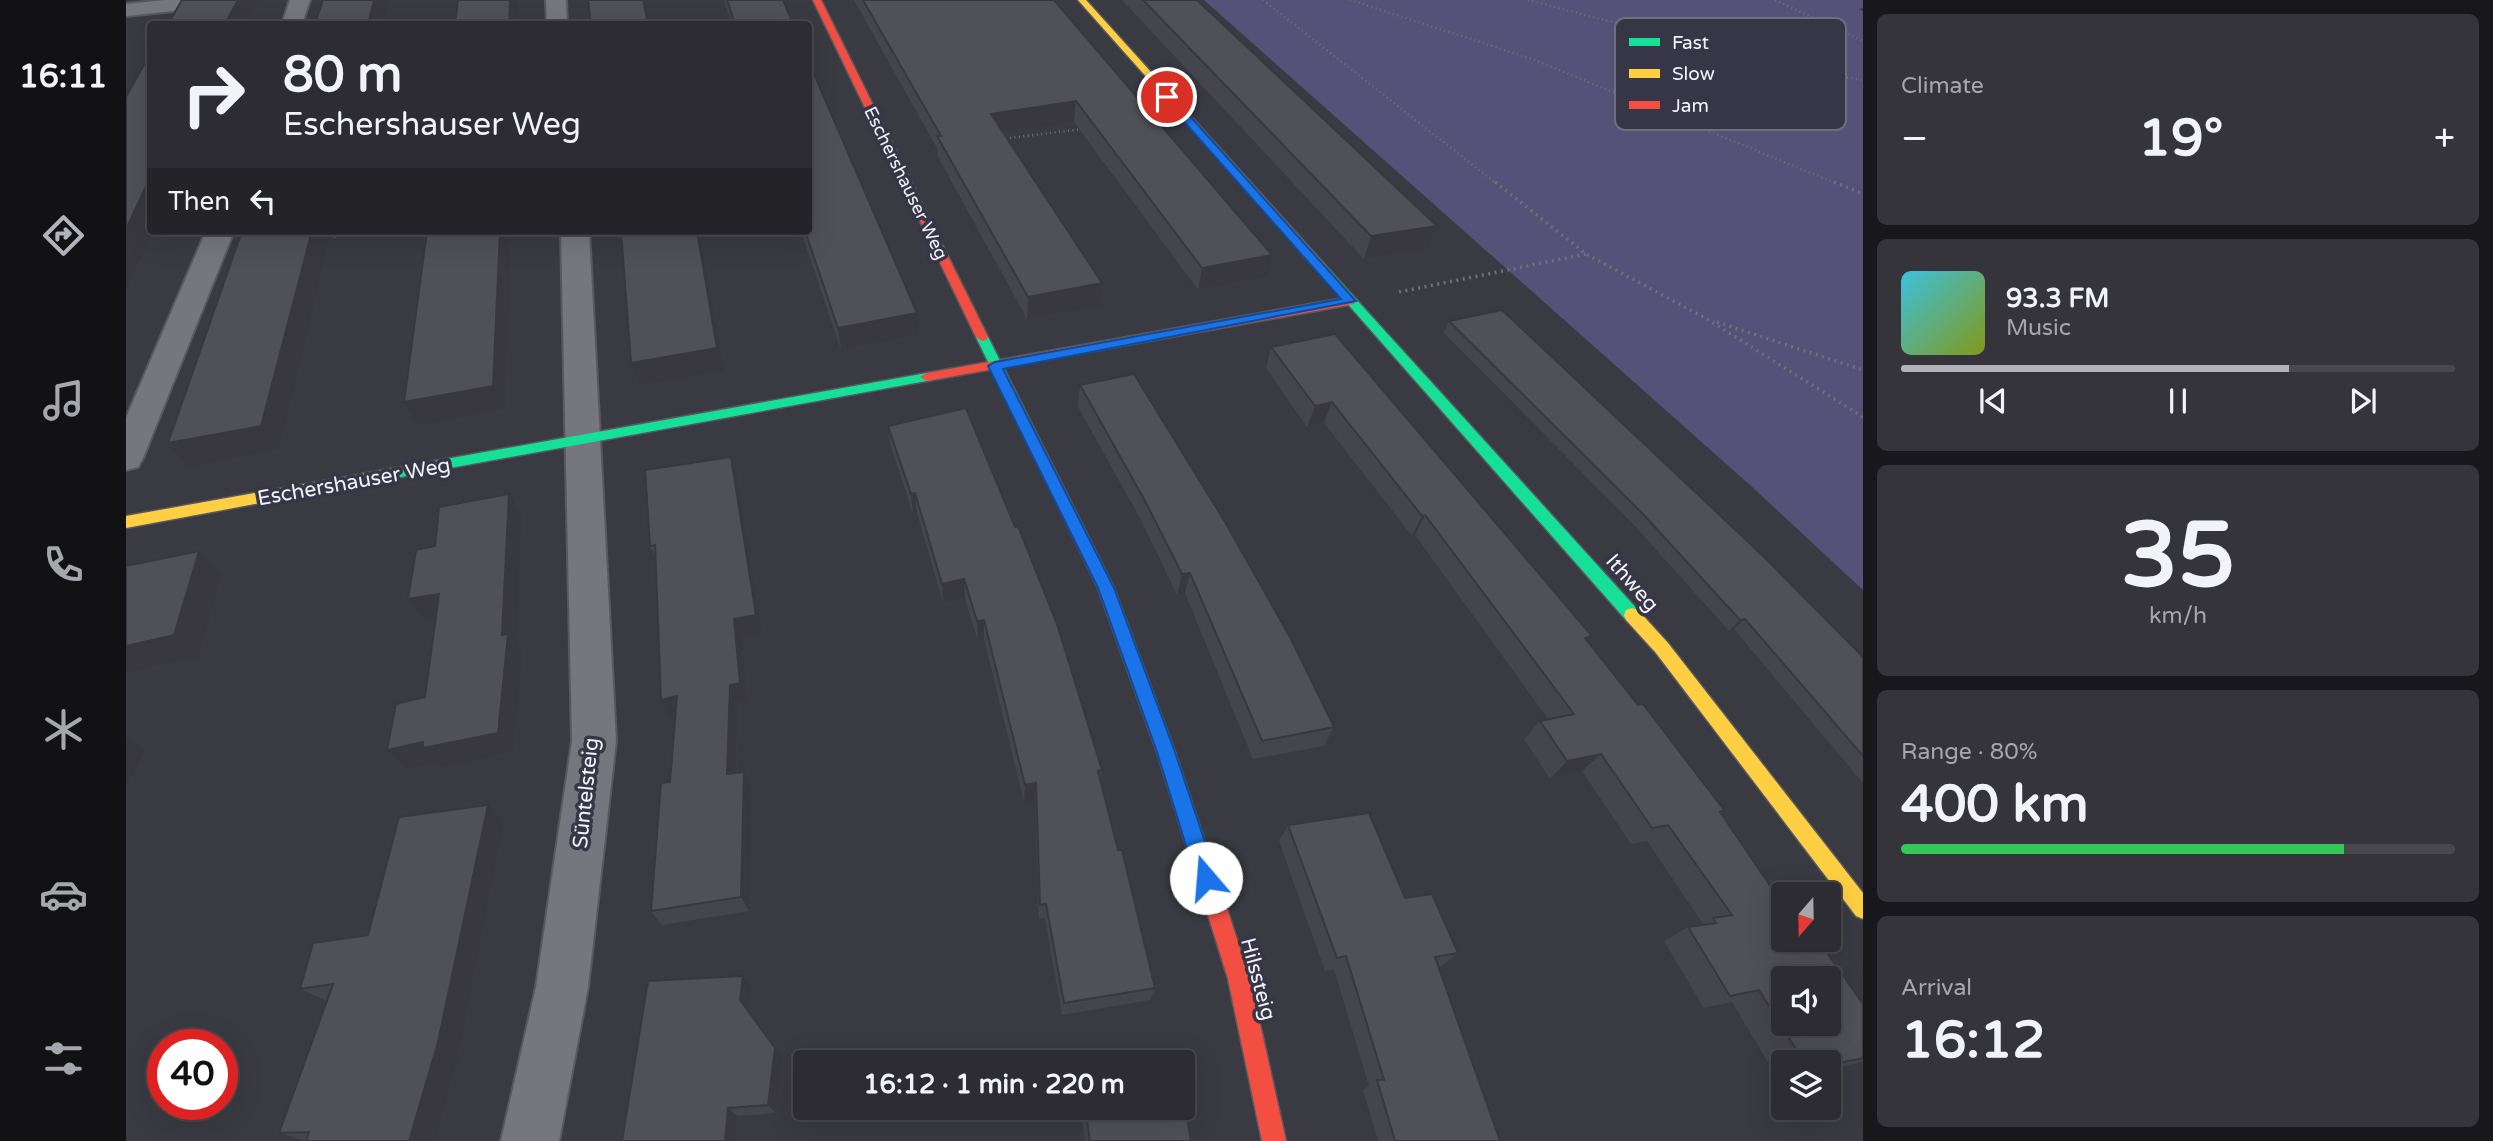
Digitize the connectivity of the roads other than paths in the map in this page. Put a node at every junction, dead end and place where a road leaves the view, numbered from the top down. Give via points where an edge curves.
1 (223, 0) edge
2 (300, 0) edge
3 (556, 0) edge
4 (817, 0) edge
5 (1082, 0) edge
6 (126, 10) edge
7 (293, 21) edge
8 (557, 21) edge
9 (218, 235) edge
10 (575, 235) edge
11 (1350, 301) junction
12 (995, 366) junction
13 (582, 441) junction
14 (126, 458) edge
15 (126, 522) edge
16 (1863, 909) edge
17 (530, 1141) edge
18 (1274, 1141) edge

1 - 6 street
2 - 7 street
3 - 8 street
4 - 12 street, Eschershauser Weg
5 - 11 street
9 - 14 street
10 - 13 street
11 - 12 street, Eschershauser Weg
11 - 16 street, Ithweg via 1662,649
12 - 13 street, Eschershauser Weg
12 - 18 street, Hilssteig via 1106,588 1162,739 1239,979
13 - 15 street, Eschershauser Weg
13 - 17 street, Süntelsteig via 594,741 562,987

